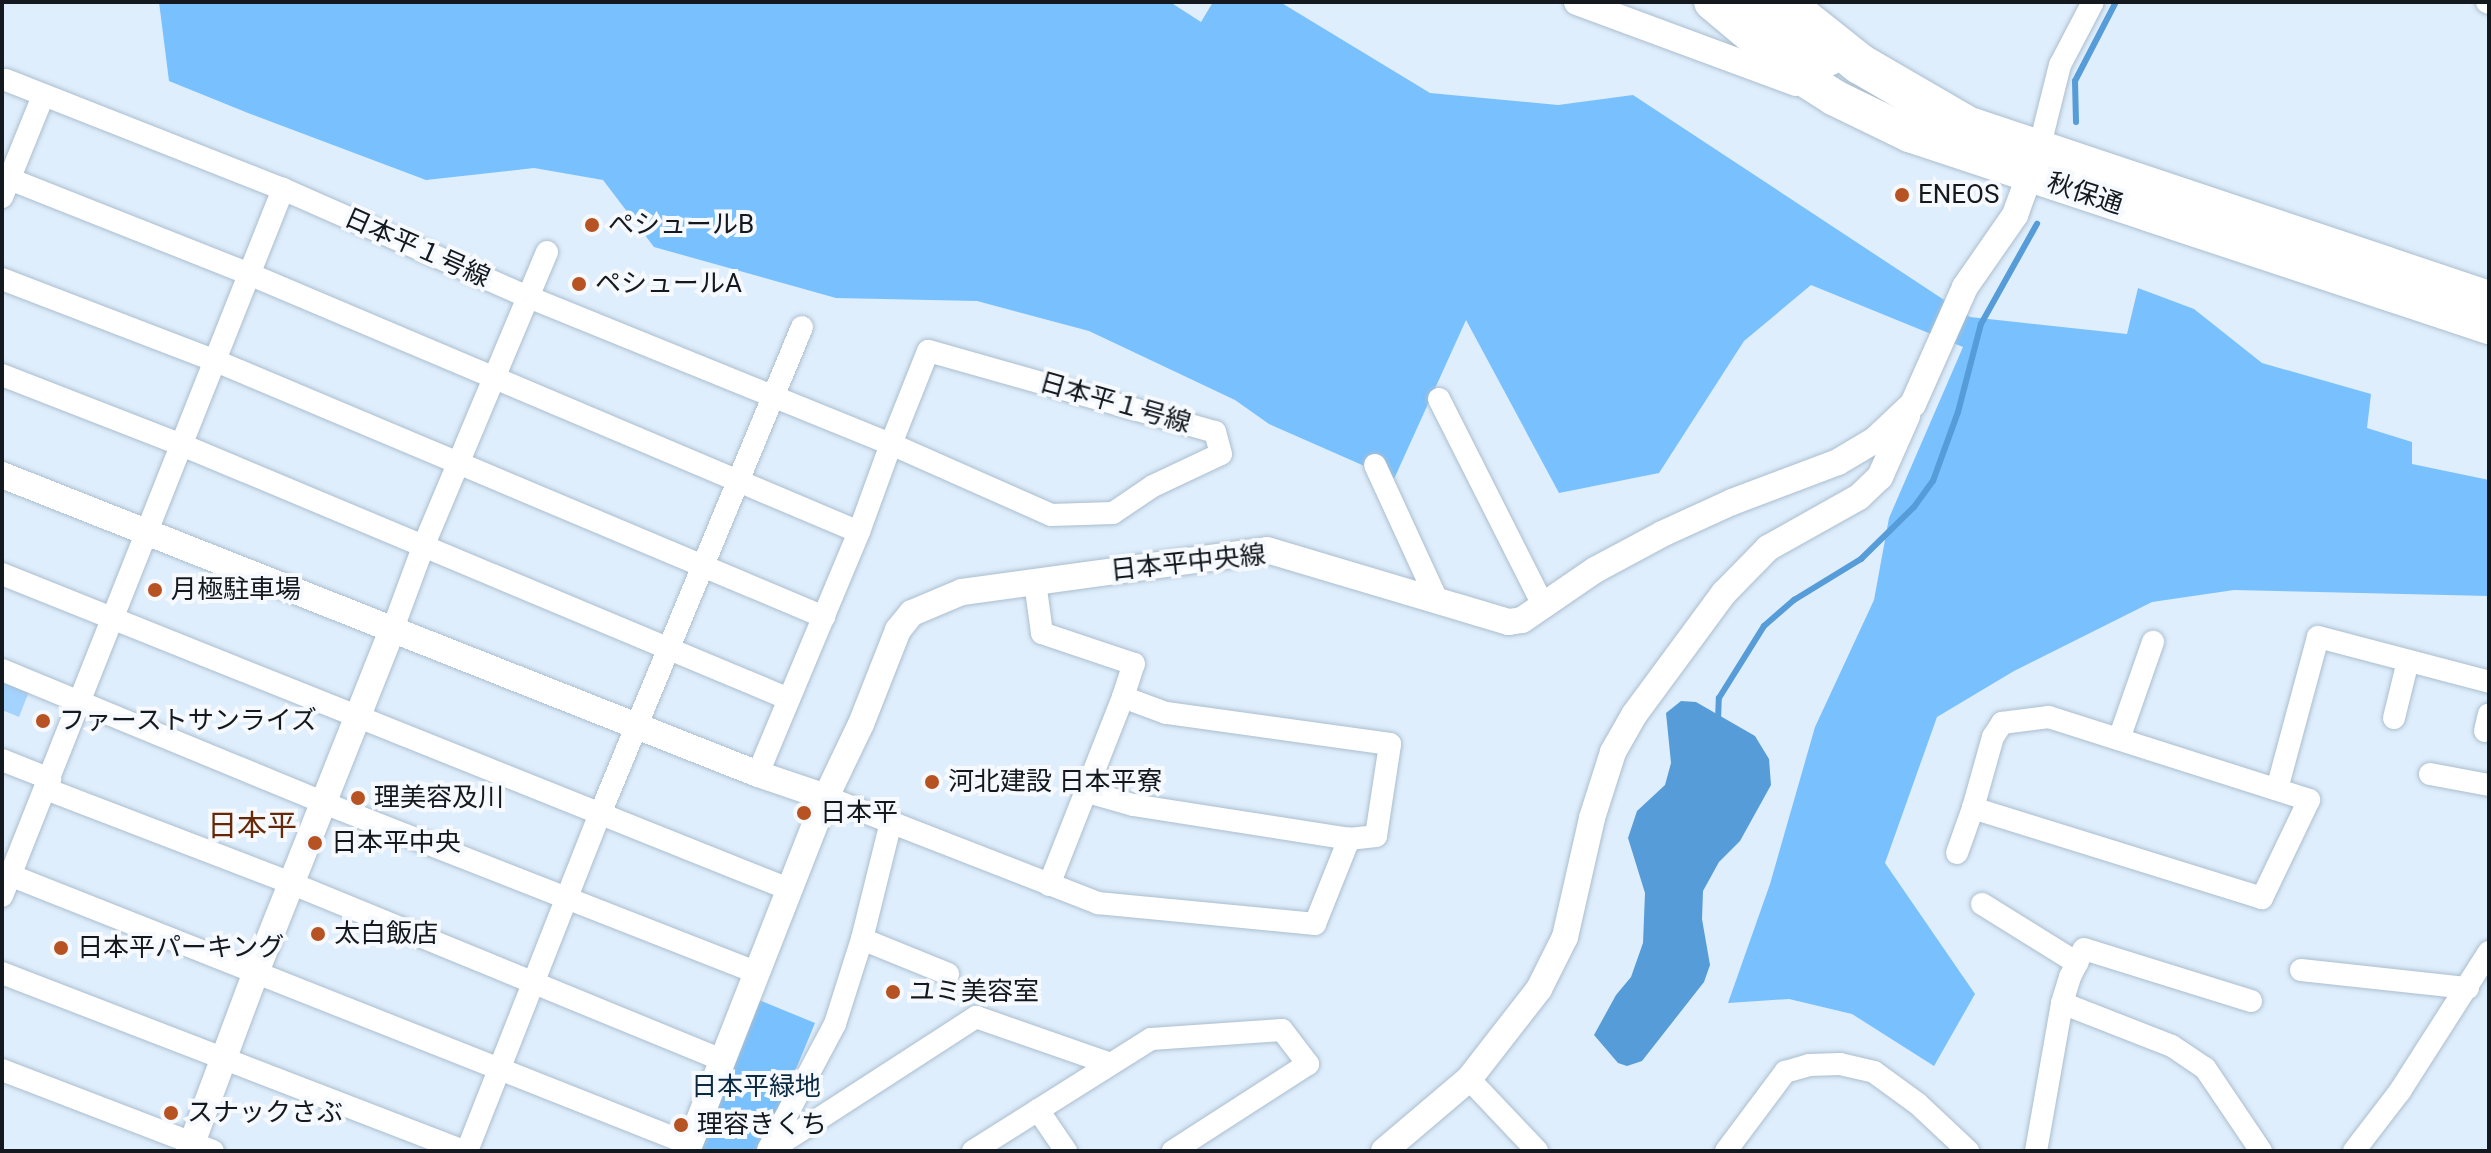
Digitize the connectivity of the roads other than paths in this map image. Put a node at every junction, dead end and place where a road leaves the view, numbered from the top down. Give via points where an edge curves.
1 (1577, 2) edge
2 (1712, 2) edge
3 (1752, 2) edge
4 (1782, 2) edge
5 (2093, 2) edge
6 (6, 80) dead end
7 (43, 96) junction
8 (1876, 119) junction
9 (1965, 125) junction
10 (2034, 163) junction
11 (4, 184) edge
12 (283, 189) junction
13 (547, 252) dead end
14 (249, 274) junction
15 (2, 279) edge
16 (526, 296) junction
17 (2489, 299) edge
18 (2489, 326) edge
19 (802, 327) dead end
20 (216, 361) junction
21 (2, 375) edge
22 (493, 379) junction
23 (772, 396) junction
24 (1439, 399) dead end
25 (1913, 404) junction
26 (891, 444) junction
27 (182, 445) junction
28 (459, 464) junction
29 (1375, 465) dead end
30 (2, 475) edge
31 (738, 482) junction
32 (146, 532) junction
33 (859, 532) junction
34 (423, 547) junction
35 (703, 565) junction
36 (2, 574) edge
37 (1035, 582) junction
38 (1437, 600) junction
39 (1544, 607) junction
40 (824, 617) junction
41 (112, 618) junction
42 (392, 631) junction
43 (2153, 642) dead end
44 (670, 648) junction
45 (2408, 661) junction
46 (2, 670) edge
47 (2489, 682) edge
48 (1123, 697) junction
49 (789, 699) junction
50 (80, 701) junction
51 (359, 717) junction
52 (2394, 718) dead end
53 (637, 727) junction
54 (2119, 739) junction
55 (2, 760) edge
56 (758, 774) junction
57 (2430, 774) dead end
58 (48, 784) junction
59 (2489, 785) edge
60 (2277, 789) junction
61 (1084, 791) junction
62 (826, 797) junction
63 (324, 803) junction
64 (1973, 808) junction
65 (600, 814) junction
66 (891, 822) junction
67 (1349, 839) junction
68 (1957, 853) dead end
69 (5, 881) edge
70 (293, 884) junction
71 (1049, 885) junction
72 (791, 890) junction
73 (568, 897) junction
74 (1982, 904) dead end
75 (862, 939) junction
76 (2084, 949) junction
77 (2489, 952) edge
78 (2301, 970) dead end
79 (256, 972) junction
80 (755, 972) junction
81 (2, 973) edge
82 (948, 974) dead end
83 (536, 983) junction
84 (2468, 988) junction
85 (2251, 1001) dead end
86 (2062, 1003) junction
87 (225, 1058) junction
88 (722, 1060) junction
89 (1108, 1063) junction
90 (2, 1070) edge
91 (500, 1070) junction
92 (1469, 1079) junction
93 (1038, 1110) junction
94 (198, 1148) edge
95 (688, 1148) edge
96 (465, 1151) edge
97 (769, 1151) edge
98 (973, 1151) edge
99 (1066, 1151) edge
100 (1173, 1151) edge
101 (1384, 1151) edge
102 (1537, 1151) edge
103 (1726, 1151) edge
104 (1968, 1151) edge
105 (2036, 1151) edge
106 (2261, 1151) edge
107 (2354, 1151) edge

1 - 8 street via 1757,66
2 - 8 highway, 秋保通 via 1799,75
3 - 9 highway, 秋保通 via 1853,74
4 - 9 highway via 1860,64
5 - 10 street via 2060,65
6 - 7 street, 日本平１号線
7 - 11 street
7 - 12 street, 日本平１号線
8 - 10 highway, 秋保通 via 1946,149
9 - 10 highway, 秋保通
10 - 17 highway, 秋保通
10 - 18 highway, 秋保通
10 - 25 street, 日本平中央線 via 2015,215 1965,287
11 - 14 street
12 - 14 street
12 - 16 street, 日本平１号線
13 - 16 street
14 - 20 street
14 - 22 street
15 - 20 street
16 - 22 street
16 - 23 street, 日本平１号線
19 - 23 street
20 - 27 street
20 - 28 street
21 - 27 street
22 - 28 street
22 - 31 street
23 - 26 street, 日本平１号線
23 - 31 street
24 - 39 street
25 - 39 street, 日本平中央線 via 1875,440 1838,462 1662,534 1595,570
25 - 92 street via 1880,477 1859,497 1768,548 1724,593 1634,715 1613,752 1592,818 1565,937 1539,989
26 - 26 street, 日本平１号線 via 1051,515 1113,513 1153,486 1221,454 1215,432 928,351
26 - 33 street, 日本平１号線
27 - 32 street
27 - 34 street
28 - 34 street
28 - 35 street
29 - 38 street
30 - 32 street
31 - 33 street
31 - 35 street
32 - 41 street
32 - 42 street
33 - 40 street, 日本平１号線
34 - 42 street
34 - 44 street
35 - 40 street
35 - 44 street
36 - 41 street
37 - 38 street, 日本平中央線 via 1267,550
37 - 48 street via 1042,633 1134,664
37 - 62 street, 日本平中央線 via 962,592 912,613 898,630
38 - 39 street, 日本平中央線 via 1509,622
40 - 49 street, 日本平１号線
41 - 50 street
41 - 51 street
42 - 51 street
42 - 53 street
43 - 54 street
44 - 49 street
44 - 53 street
45 - 47 street
45 - 52 street
45 - 60 street via 2318,637
46 - 50 street
48 - 61 street
48 - 67 street via 1166,713 1390,744 1376,836
49 - 56 street, 日本平１号線
50 - 58 street
50 - 63 street
51 - 63 street
51 - 65 street
53 - 56 street
53 - 65 street
54 - 60 street
54 - 64 street via 2049,717 2002,723
55 - 58 street
56 - 62 street
57 - 59 street
58 - 69 street
58 - 70 street
60 - 64 street via 2309,800 2262,898
61 - 67 street via 1133,805
61 - 71 street
62 - 66 street
62 - 72 street, 日本平中央線
63 - 70 street
63 - 73 street
64 - 68 street
65 - 72 street
65 - 73 street
66 - 71 street
66 - 75 street
67 - 71 street via 1315,924 1098,903
69 - 79 street
70 - 79 street
70 - 83 street
72 - 80 street, 日本平中央線
73 - 80 street
73 - 83 street
74 - 76 street
75 - 82 street
75 - 97 street via 835,1024
76 - 85 street
76 - 86 street
77 - 84 street
78 - 84 street
79 - 87 street
79 - 91 street
80 - 88 street, 日本平中央線
81 - 87 street
83 - 88 street
83 - 91 street
84 - 107 street
86 - 105 street
86 - 106 street via 2172,1046 2205,1068
87 - 94 street
87 - 96 street
88 - 95 street, 日本平中央線
89 - 93 street
89 - 97 street via 976,1017
89 - 100 street via 1151,1039 1282,1030 1308,1064
90 - 94 street
91 - 95 street
91 - 96 street
92 - 101 street
92 - 102 street
93 - 98 street
93 - 99 street
103 - 104 street via 1785,1072 1840,1064 1874,1072

